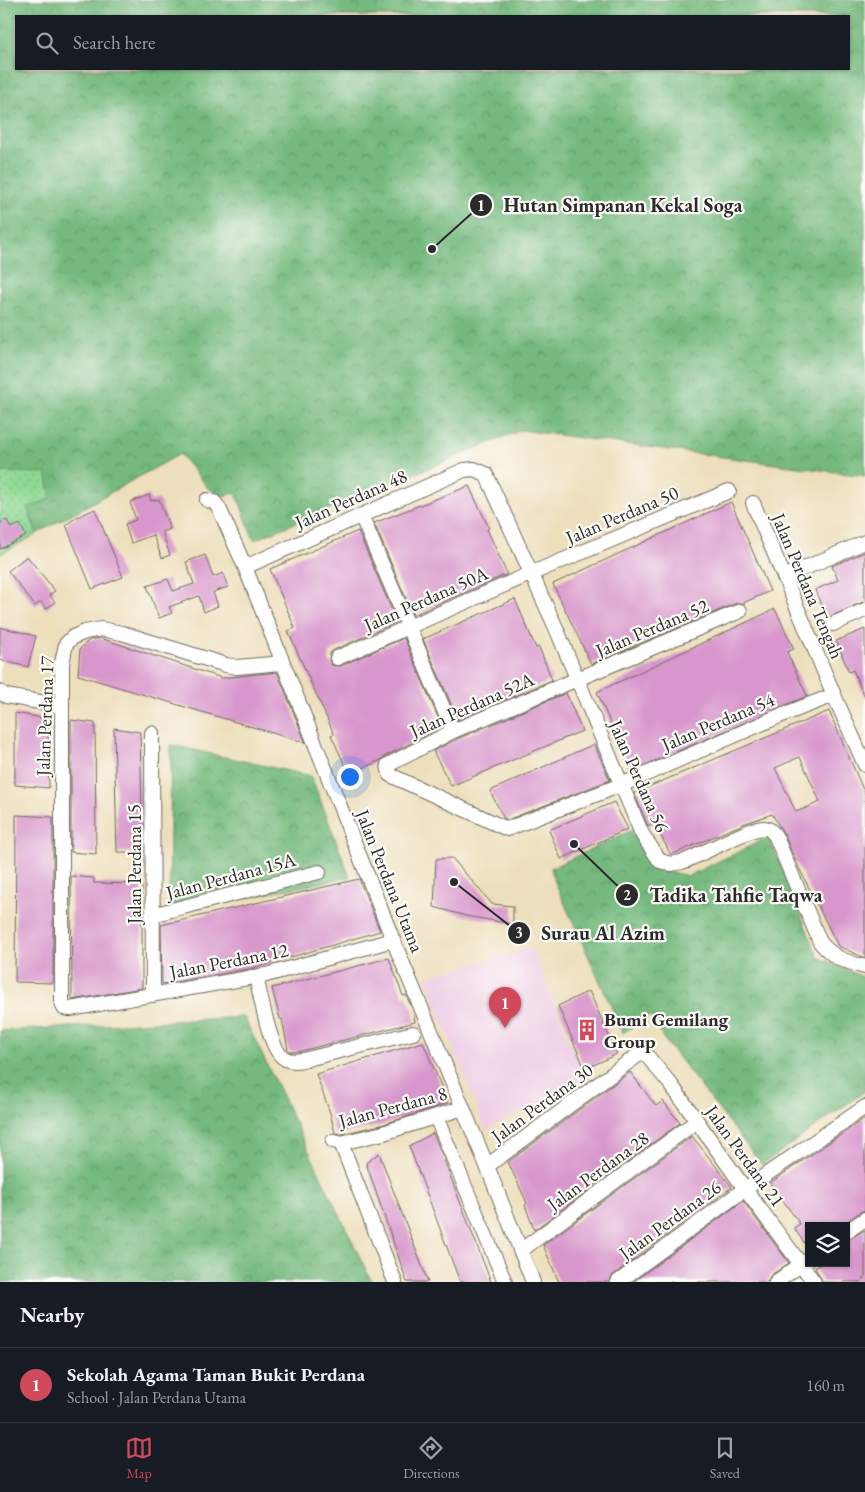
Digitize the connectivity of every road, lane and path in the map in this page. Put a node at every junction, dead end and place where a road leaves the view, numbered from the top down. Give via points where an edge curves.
1 (474, 469) joint
2 (729, 491) dead end
3 (207, 500) dead end
4 (753, 503) dead end
5 (361, 515) junction
6 (865, 542) edge
7 (245, 567) junction
8 (530, 574) junction
9 (784, 576) junction
10 (865, 610) edge
11 (740, 611) dead end
12 (833, 624) dead end
13 (408, 627) junction
14 (337, 658) dead end
15 (282, 663) junction
16 (578, 679) junction
17 (0, 692) edge
18 (834, 695) junction
19 (62, 706) junction
20 (454, 731) junction
21 (152, 733) dead end
22 (865, 765) edge
23 (621, 784) junction
24 (507, 829) joint
25 (319, 872) dead end
26 (152, 916) junction
27 (393, 940) junction
28 (865, 968) edge
29 (256, 977) junction
30 (153, 995) junction
31 (70, 1010) joint
32 (413, 1032) dead end
33 (644, 1054) joint
34 (865, 1107) edge
35 (462, 1108) junction
36 (436, 1117) junction
37 (697, 1121) junction
38 (487, 1166) junction
39 (745, 1189) junction
40 (865, 1219) edge
41 (850, 1229) edge
42 (520, 1250) junction
43 (805, 1261) edge
44 (808, 1267) edge
45 (395, 1282) edge
46 (505, 1282) edge
47 (533, 1282) edge
48 (618, 1282) edge
49 (776, 1282) edge
50 (814, 1282) edge

1 - 5 street, Jalan Perdana 48 via 464,470
1 - 8 street, Jalan Perdana 56 via 486,474 491,483
2 - 8 street, Jalan Perdana 50
3 - 7 street, Jalan Perdana Utama via 219,508
4 - 9 street, Jalan Perdana Tengah
5 - 7 street, Jalan Perdana 48
5 - 13 street
6 - 9 street
7 - 15 street, Jalan Perdana Utama
8 - 13 street, Jalan Perdana 50A
8 - 16 street, Jalan Perdana 56
9 - 18 street, Jalan Perdana Tengah
10 - 12 street
11 - 16 street, Jalan Perdana 52
13 - 14 street, Jalan Perdana 50A
13 - 20 street
15 - 19 street, Jalan Perdana 17 via 238,667 122,633 102,629 85,632 66,644 62,663
15 - 27 street, Jalan Perdana Utama
16 - 20 street, Jalan Perdana 52A
16 - 23 street, Jalan Perdana 56
17 - 19 street via 6,696
18 - 22 street, Jalan Perdana Tengah
18 - 23 street, Jalan Perdana 54
19 - 31 street, Jalan Perdana 17 via 62,1002 64,1008
20 - 24 street, Jalan Perdana 52A via 388,764 390,775
21 - 26 street, Jalan Perdana 15
23 - 24 street, Jalan Perdana 54
23 - 28 street, Jalan Perdana 56 via 642,834 660,861 682,862 753,830 766,828 772,832 820,942 838,959
25 - 26 street, Jalan Perdana 15A
26 - 30 street, Jalan Perdana 15
27 - 29 street, Jalan Perdana 12
27 - 35 street, Jalan Perdana Utama
29 - 30 street, Jalan Perdana 12
29 - 32 street via 268,1028 275,1048 283,1058 303,1060
30 - 31 street, Jalan Perdana 12
33 - 37 street, Jalan Perdana 21
33 - 38 street, Jalan Perdana 30 via 638,1055
34 - 39 street, Jalan Perdana 26
35 - 36 street, Jalan Perdana 8
35 - 38 street, Jalan Perdana Utama
36 - 45 street, Jalan Perdana 8 via 384,1133 337,1142
36 - 46 street
37 - 39 street, Jalan Perdana 21
37 - 42 street, Jalan Perdana 28
38 - 42 street, Jalan Perdana Utama
39 - 43 street, Jalan Perdana 21
39 - 48 street, Jalan Perdana 26
40 - 41 street
42 - 47 street, Jalan Perdana Utama
43 - 49 street
44 - 50 street, Jalan Perdana 21

